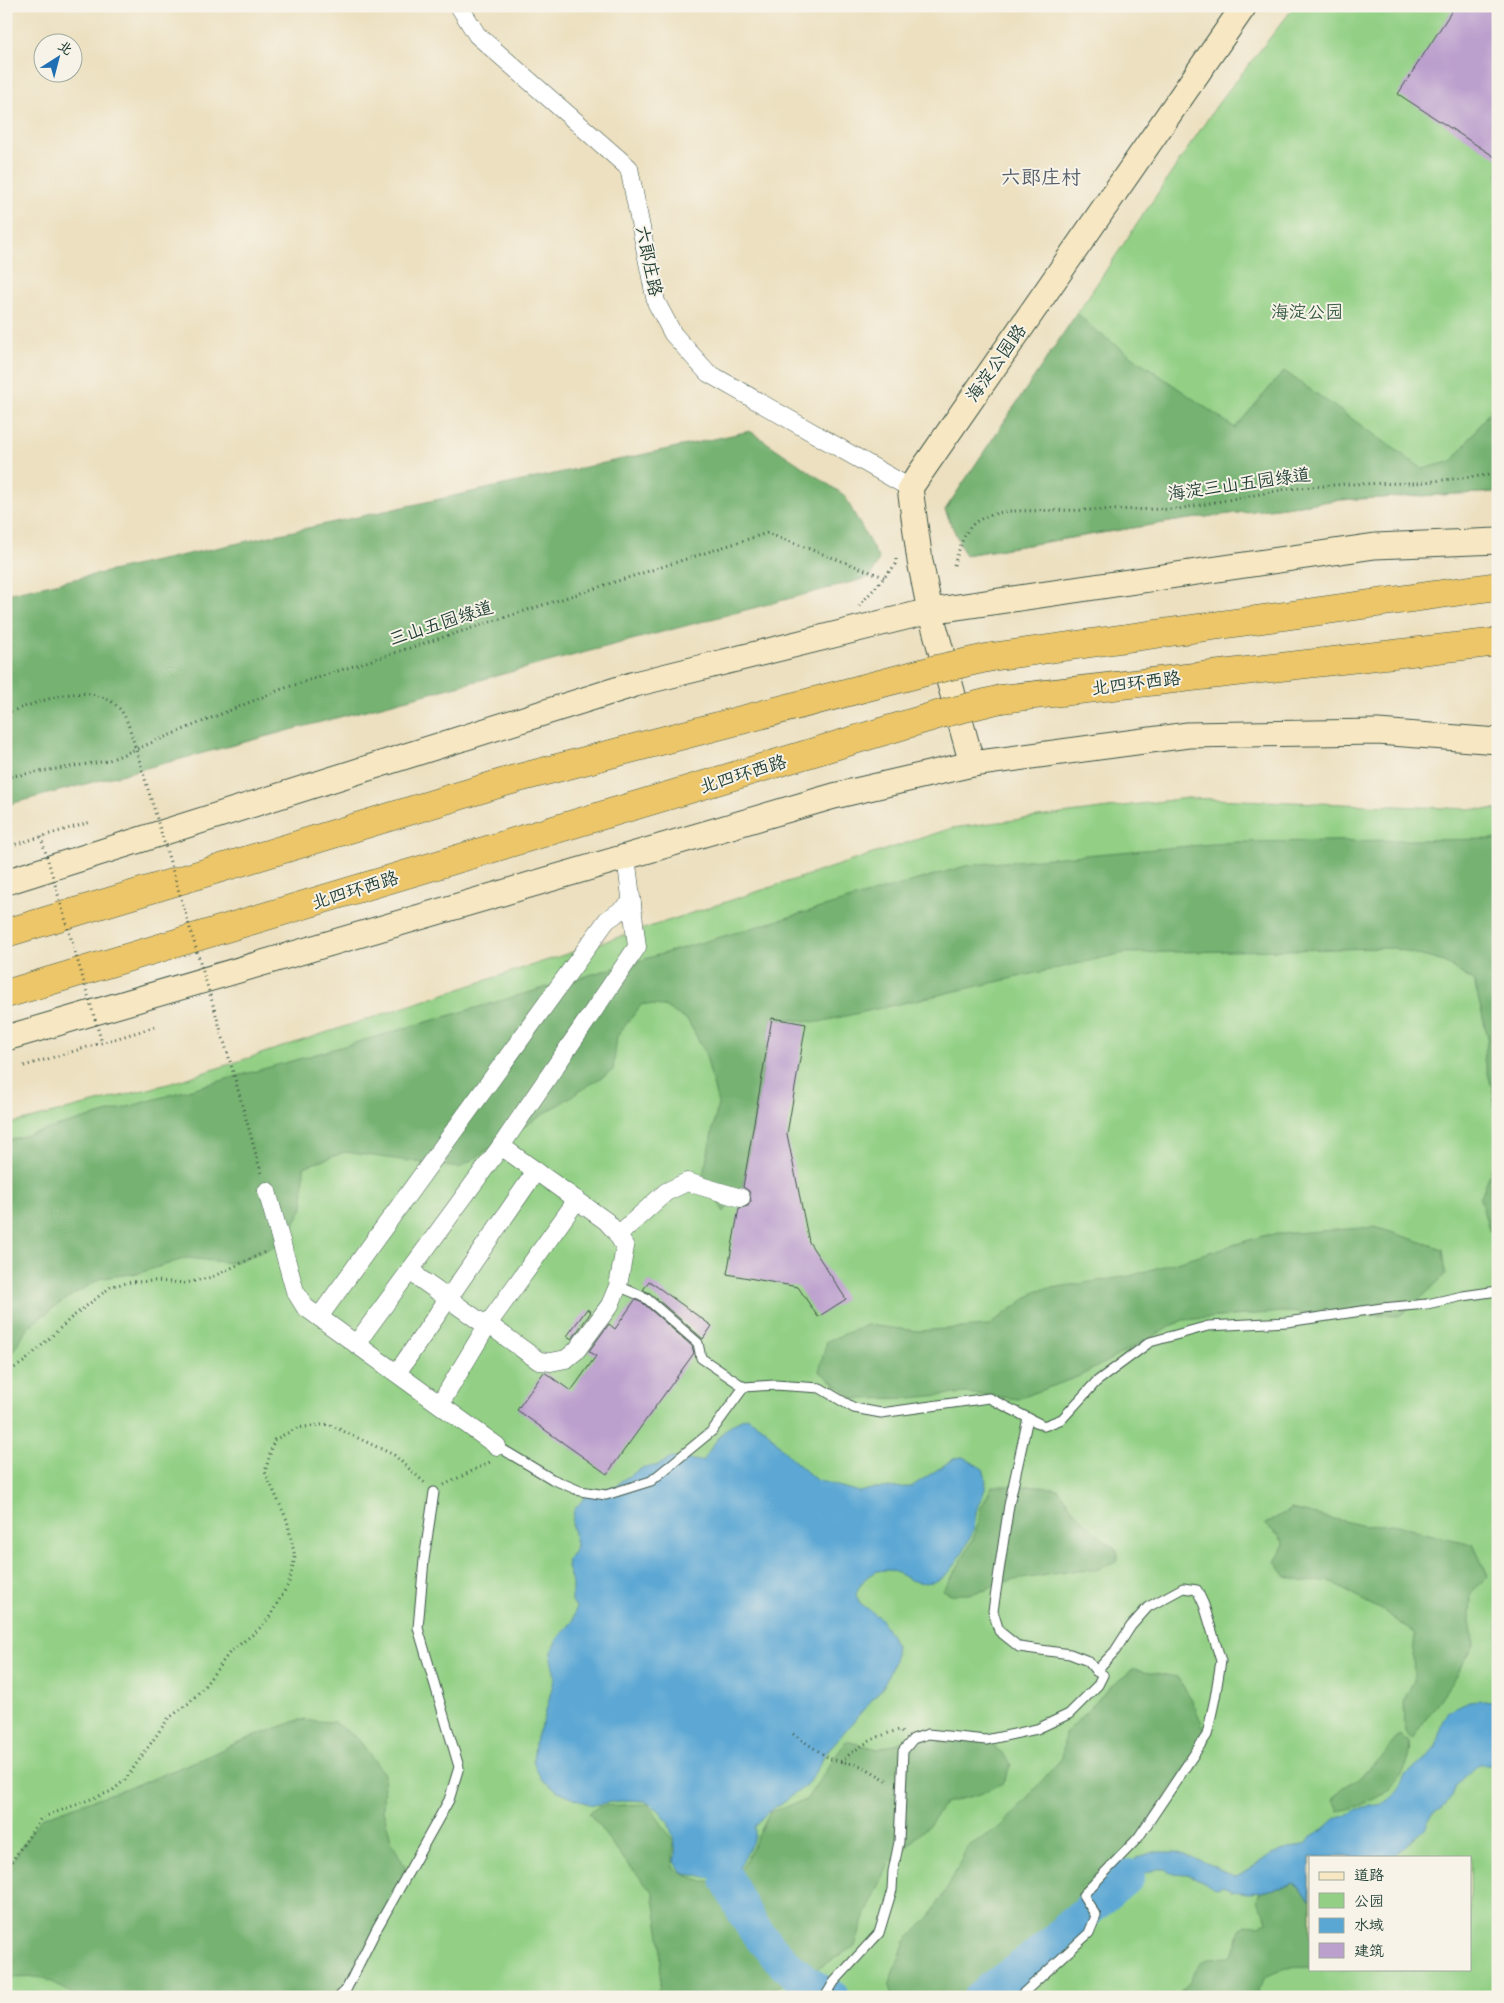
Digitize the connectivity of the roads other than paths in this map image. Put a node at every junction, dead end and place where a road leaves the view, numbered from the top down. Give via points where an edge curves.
1 (459, 6) edge
2 (1244, 6) edge
3 (910, 488) junction
4 (1498, 541) edge
5 (1498, 586) edge
6 (930, 611) junction
7 (1498, 642) edge
8 (1498, 741) edge
9 (972, 764) junction
10 (626, 856) junction
11 (6, 882) edge
12 (632, 903) junction
13 (6, 933) edge
14 (6, 994) edge
15 (6, 1038) edge
16 (501, 1146) junction
17 (536, 1172) junction
18 (266, 1191) road end
19 (741, 1198) dead end
20 (577, 1200) junction
21 (618, 1235) junction
22 (411, 1269) junction
23 (618, 1286) junction
24 (1498, 1291) edge
25 (448, 1299) junction
26 (319, 1317) junction
27 (488, 1324) junction
28 (356, 1344) junction
29 (397, 1373) junction
30 (744, 1387) junction
31 (440, 1404) junction
32 (1028, 1418) junction
33 (503, 1450) joint
34 (434, 1492) road end
35 (1096, 1671) junction
36 (339, 1997) edge
37 (826, 1997) edge
38 (1019, 1997) edge

1 - 3 street, 六郎庄路 via 477,35 629,168 656,302 673,334 708,373
2 - 3 street, 海淀公园路
3 - 6 street
4 - 6 street via 1375,546
5 - 13 highway, bridge via 991,657 933,670 515,779
6 - 9 street
6 - 11 street via 635,684
7 - 14 highway, 北四环西路, bridge via 1000,699
8 - 9 street via 1378,732 1188,735
9 - 10 street via 834,796
10 - 12 street
10 - 15 street
12 - 16 street via 637,947
12 - 26 street via 607,920
16 - 17 street
16 - 22 street
17 - 20 street
17 - 25 street
18 - 26 street via 294,1291
19 - 21 street via 687,1182 666,1192
20 - 21 street via 606,1221
20 - 27 street
21 - 23 street via 625,1247
22 - 25 street
22 - 28 street
23 - 27 street via 610,1305 576,1351 566,1358 551,1362 539,1360
23 - 30 lane via 646,1298 698,1344 701,1358
24 - 32 lane via 1427,1304 1287,1322 1208,1326 1150,1342 1096,1382 1062,1419 1044,1426
25 - 27 street
25 - 29 street
26 - 28 street
27 - 31 street
28 - 29 street
29 - 31 street
30 - 32 lane via 820,1388 854,1408 881,1413 989,1398
30 - 33 lane via 712,1431 651,1481 606,1495 580,1491 552,1479
31 - 33 street
32 - 35 lane via 1009,1505 993,1611 999,1631 1019,1646 1070,1654 1088,1661
34 - 36 lane via 418,1628 459,1767 449,1800 346,1990
35 - 37 lane via 1103,1675 1098,1685 1069,1714 1037,1729 986,1740 928,1734 914,1739 903,1751 899,1842 892,1890 879,1933 834,1982
35 - 38 lane via 1148,1607 1183,1588 1197,1590 1221,1661 1207,1734 1138,1838 1083,1895 1096,1916 1089,1933

